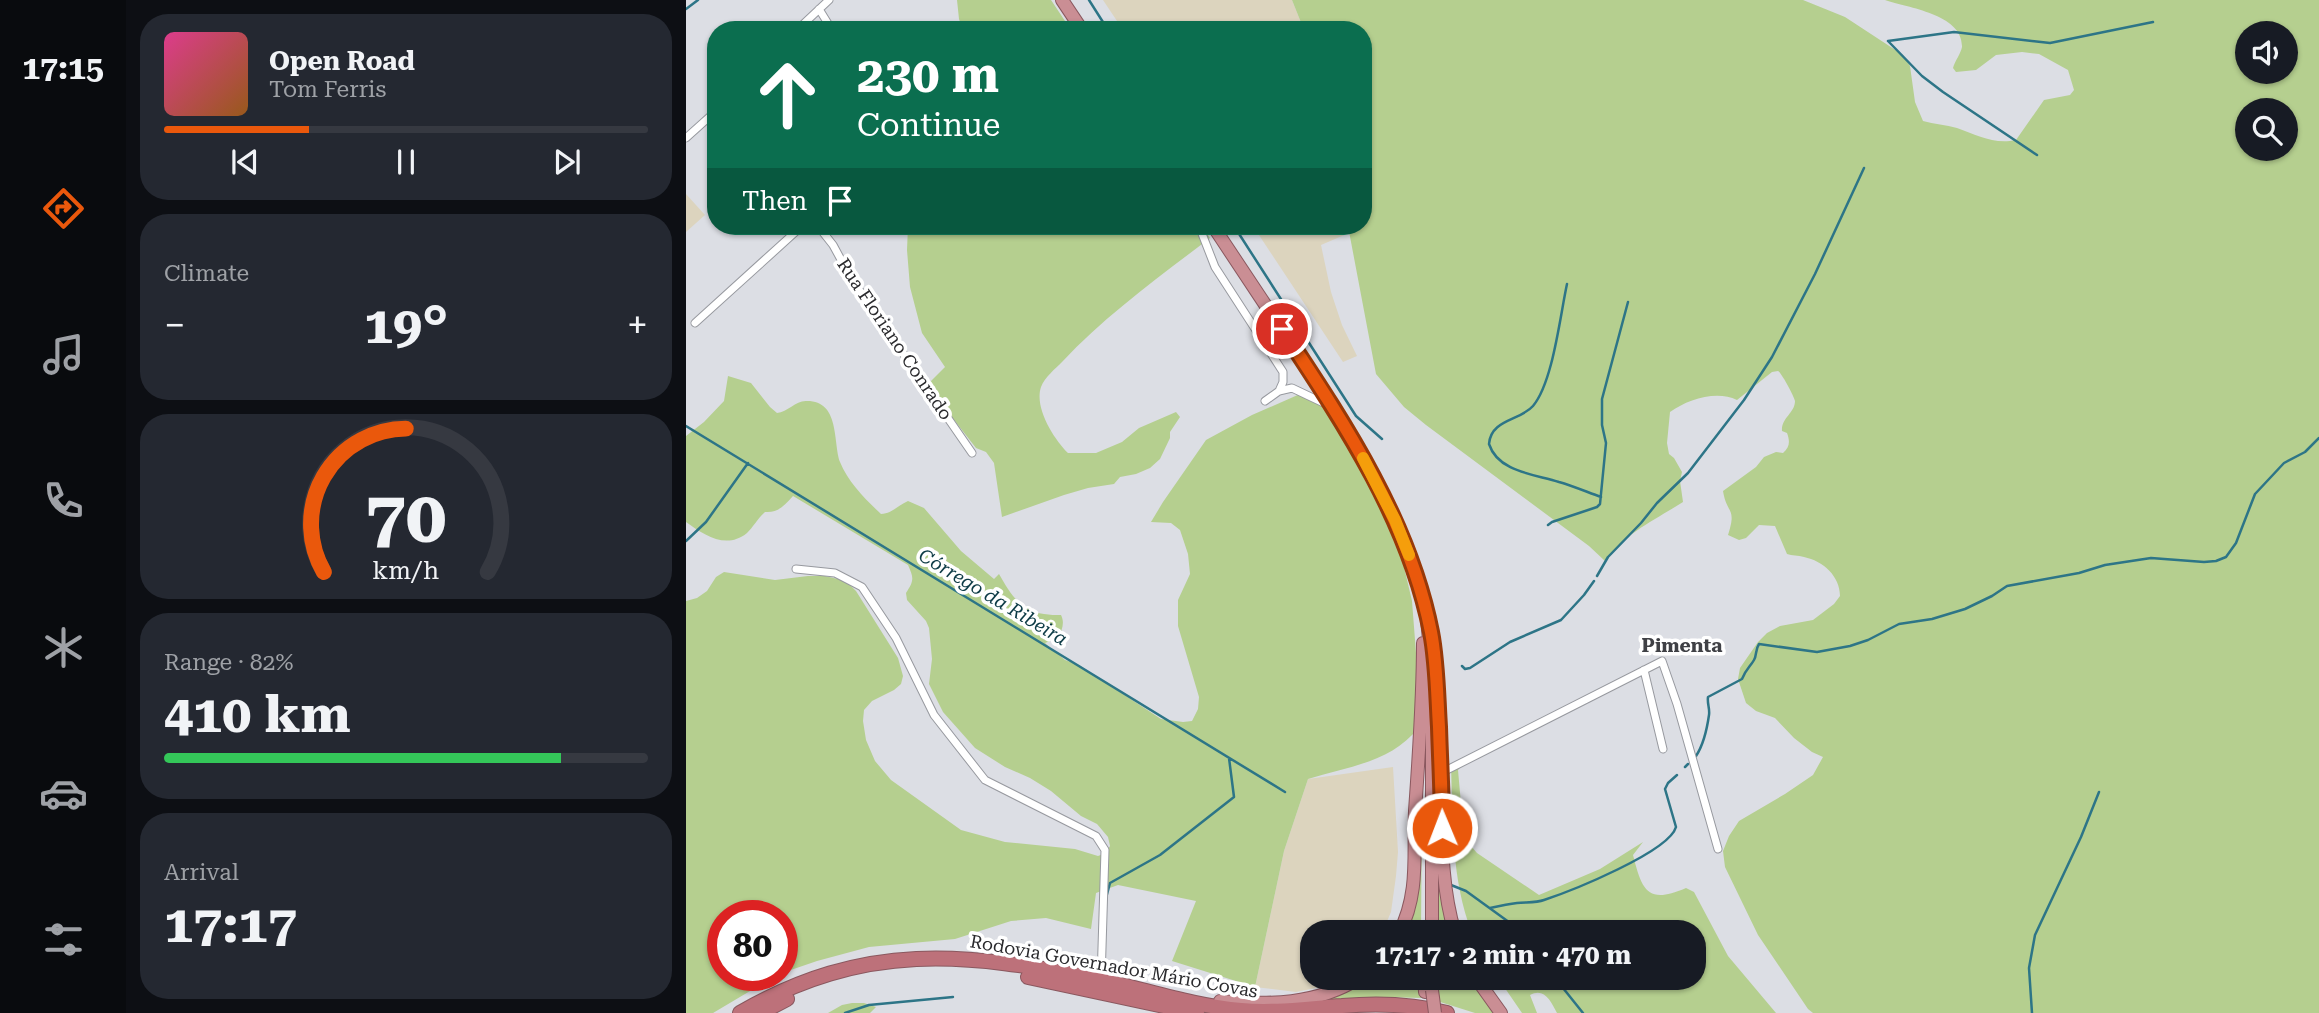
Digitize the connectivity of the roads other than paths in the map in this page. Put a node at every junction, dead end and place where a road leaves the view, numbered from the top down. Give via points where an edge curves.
1 (829, 0) edge
2 (1062, 0) edge
3 (819, 9) junction
4 (806, 21) edge
5 (826, 21) edge
6 (1076, 21) edge
7 (707, 119) edge
8 (686, 138) edge
9 (792, 235) edge
10 (825, 235) edge
11 (1203, 235) edge
12 (1219, 235) edge
13 (695, 323) dead end
14 (1279, 391) junction
15 (1265, 401) dead end
16 (1334, 408) junction
17 (972, 453) dead end
18 (1413, 567) junction
19 (796, 569) dead end
20 (1424, 601) junction
21 (1423, 635) junction
22 (1644, 670) junction
23 (1662, 750) dead end
24 (1441, 773) junction
25 (1718, 849) dead end
26 (1404, 920) edge
27 (1424, 920) edge
28 (1432, 920) edge
29 (1452, 920) edge
30 (1101, 980) junction
31 (1138, 989) junction
32 (1336, 990) edge
33 (1428, 990) edge
34 (1429, 990) edge
35 (1485, 990) edge
36 (740, 1013) edge
37 (760, 1013) edge
38 (1197, 1013) edge
39 (1427, 1013) edge
40 (1435, 1013) edge
41 (1447, 1013) edge
42 (1501, 1013) edge

1 - 3 street
2 - 6 highway
3 - 4 street
3 - 5 street
7 - 8 street
9 - 13 street
10 - 17 street, Rua Floriano Conrado
11 - 14 street via 1215,267 1283,372
12 - 16 highway
14 - 15 street
14 - 16 street via 1292,388
16 - 18 highway via 1386,502
18 - 20 highway
18 - 21 highway
19 - 30 street via 835,573 862,587 897,638 934,715 985,780 1096,836 1105,850
20 - 24 highway via 1435,662
20 - 28 highway via 1432,672
21 - 26 highway via 1415,883
21 - 27 highway
22 - 23 street
22 - 24 street
22 - 25 street via 1662,661
24 - 29 highway via 1443,868
30 - 31 highway, Rodovia Governador Mário Covas
30 - 36 highway, Rodovia Governador Mário Covas via 972,958 915,957 820,976
31 - 32 highway via 1218,1001 1273,1003
31 - 41 highway, Rodovia Governador Mário Covas via 1253,1011 1380,1004
33 - 39 highway
34 - 40 highway, bridge
35 - 42 highway
37 - 38 highway, Rodovia Governador Mário Covas via 843,978 933,965 989,969

